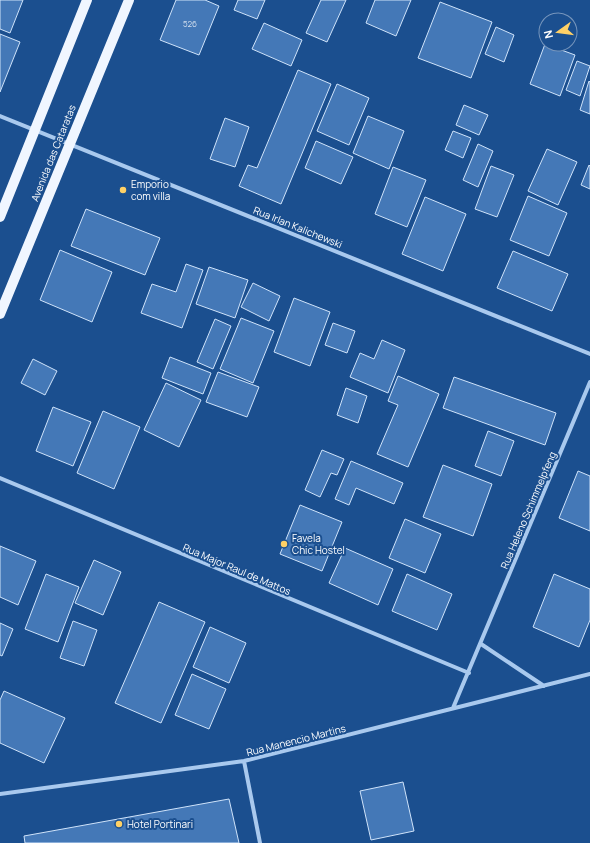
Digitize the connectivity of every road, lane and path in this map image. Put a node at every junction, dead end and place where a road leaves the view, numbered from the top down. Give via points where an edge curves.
1 (88, 0) edge
2 (129, 0) edge
3 (0, 116) edge
4 (34, 129) junction
5 (70, 144) junction
6 (0, 217) edge
7 (0, 314) edge
8 (590, 354) edge
9 (590, 382) edge
10 (0, 478) edge
11 (481, 644) junction
12 (469, 673) junction
13 (590, 674) edge
14 (544, 686) junction
15 (453, 708) junction
16 (244, 761) junction
17 (0, 794) edge
18 (260, 843) edge

1 - 4 main road
2 - 5 main road, Avenida das Cataratas
3 - 4 street, Rua Irlan Kalichewski
4 - 5 street, Rua Irlan Kalichewski
4 - 6 main road
5 - 7 main road, Avenida das Cataratas
5 - 8 street, Rua Irlan Kalichewski
9 - 11 street, Rua Heleno Schimmelpfeng
10 - 12 street, Rua Major Raul de Mattos
11 - 12 street, Rua Heleno Schimmelpfeng
11 - 14 street
12 - 15 street, Rua Heleno Schimmelpfeng
13 - 14 street, Rua Manencio Martins
14 - 15 street, Rua Manencio Martins
15 - 16 street, Rua Manencio Martins
16 - 17 street, Rua Manencio Martins
16 - 18 street

